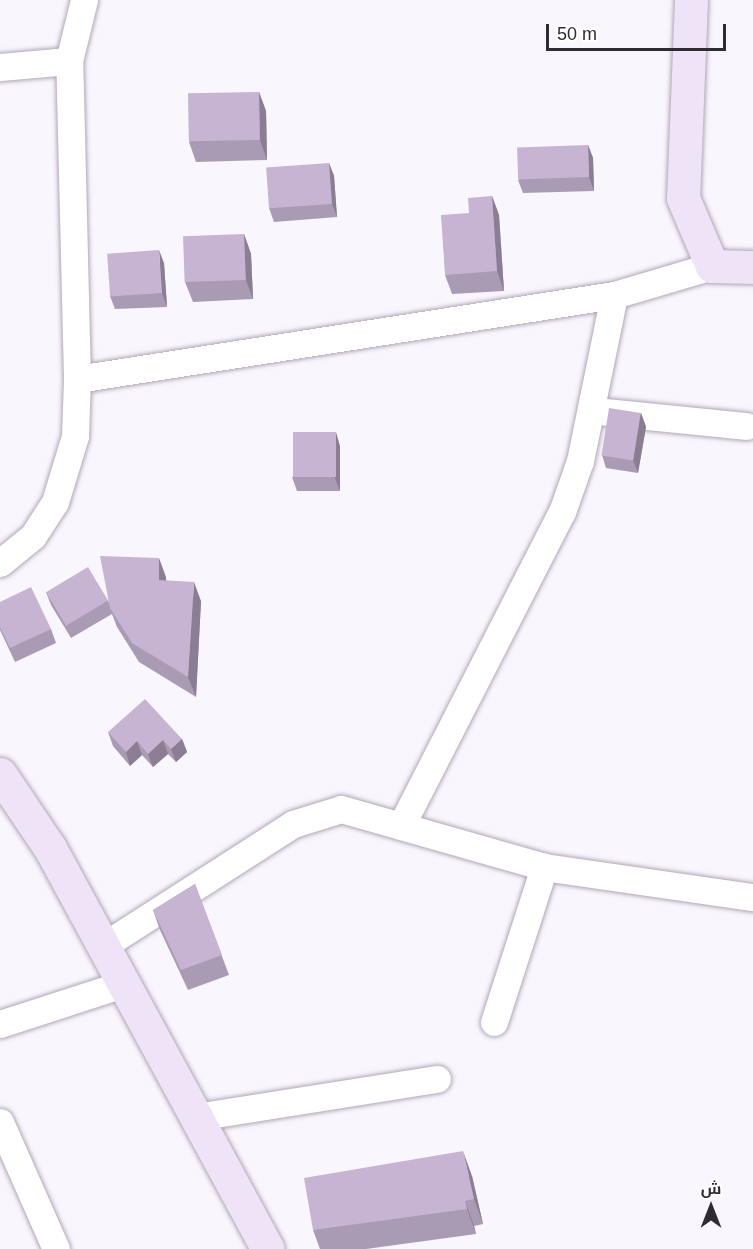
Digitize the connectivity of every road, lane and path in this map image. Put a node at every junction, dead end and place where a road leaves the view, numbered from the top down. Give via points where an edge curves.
1 (84, 0) edge
2 (691, 0) edge
3 (69, 61) junction
4 (0, 67) edge
5 (712, 266) junction
6 (753, 267) edge
7 (614, 295) junction
8 (77, 379) junction
9 (590, 410) junction
10 (747, 426) dead end
11 (0, 563) edge
12 (0, 774) edge
13 (401, 826) junction
14 (544, 867) junction
15 (753, 897) edge
16 (104, 945) junction
17 (123, 984) junction
18 (494, 1022) dead end
19 (0, 1024) edge
20 (437, 1079) dead end
21 (196, 1117) junction
22 (0, 1122) edge
23 (56, 1249) edge
24 (268, 1249) edge

1 - 3 street
2 - 5 street via 683,198
3 - 4 street
3 - 8 street
5 - 6 street
5 - 7 street
7 - 8 street
7 - 9 street
8 - 11 street via 75,436 55,502 33,536
9 - 10 street
9 - 13 street via 562,512
12 - 16 street via 50,848
13 - 14 street
13 - 16 street via 363,812 317,813
14 - 15 street
14 - 18 street
16 - 17 street
17 - 19 street
17 - 21 street
20 - 21 street
21 - 24 street
22 - 23 street

